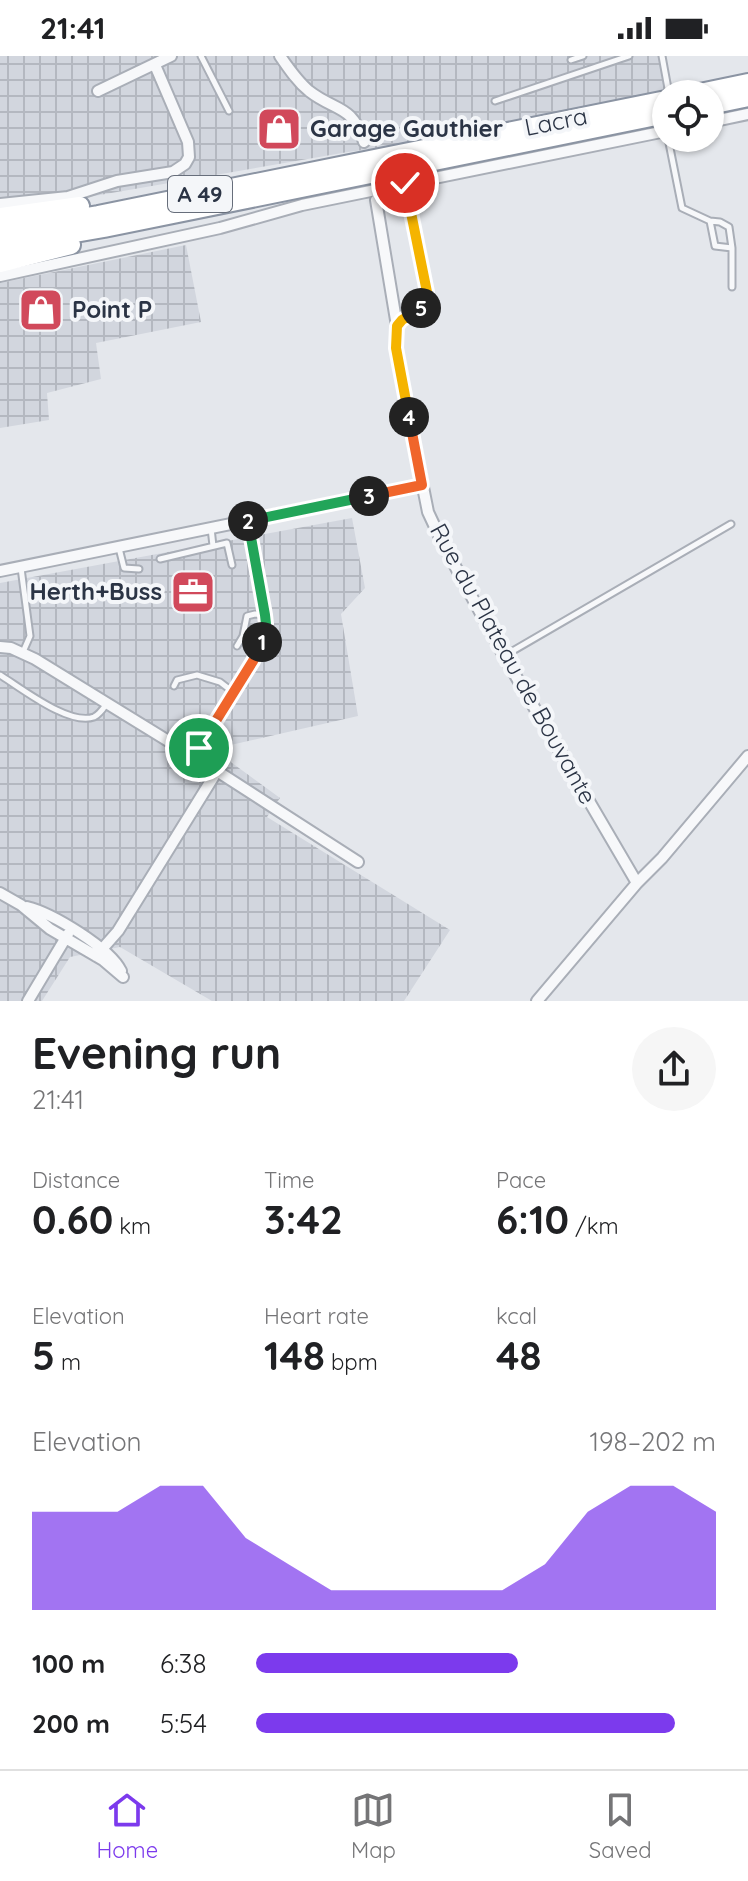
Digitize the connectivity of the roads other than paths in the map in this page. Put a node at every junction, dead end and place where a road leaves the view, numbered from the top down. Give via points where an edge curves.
1 (171, 56) edge
2 (201, 56) edge
3 (280, 56) edge
4 (583, 56) edge
5 (629, 56) edge
6 (662, 56) edge
7 (571, 60) dead end
8 (155, 65) junction
9 (666, 80) edge
10 (748, 83) edge
11 (724, 88) edge
12 (98, 91) dead end
13 (748, 97) edge
14 (495, 101) dead end
15 (724, 102) edge
16 (652, 103) edge
17 (229, 111) dead end
18 (748, 114) edge
19 (652, 117) edge
20 (724, 119) edge
21 (652, 134) edge
22 (364, 142) dead end
23 (671, 152) edge
24 (399, 154) junction
25 (405, 183) junction
26 (305, 186) junction
27 (376, 200) dead end
28 (0, 204) edge
29 (0, 217) edge
30 (710, 221) junction
31 (0, 232) edge
32 (0, 246) edge
33 (732, 248) junction
34 (0, 263) edge
35 (0, 276) edge
36 (732, 287) dead end
37 (397, 326) junction
38 (422, 485) junction
39 (248, 522) junction
40 (731, 524) dead end
41 (211, 528) junction
42 (179, 545) junction
43 (213, 546) junction
44 (118, 547) junction
45 (160, 559) dead end
46 (232, 565) dead end
47 (21, 567) junction
48 (139, 569) dead end
49 (0, 571) edge
50 (265, 615) junction
51 (237, 646) dead end
52 (0, 647) edge
53 (22, 653) junction
54 (504, 656) junction
55 (0, 675) edge
56 (174, 686) dead end
57 (234, 693) junction
58 (107, 703) junction
59 (748, 756) edge
60 (194, 757) junction
61 (217, 771) junction
62 (358, 862) dead end
63 (637, 883) junction
64 (0, 893) edge
65 (68, 934) junction
66 (28, 1001) edge
67 (537, 1001) edge

1 - 8 street
2 - 17 lane
3 - 22 street via 307,89 352,117
4 - 7 lane
5 - 14 lane
6 - 9 lane
8 - 12 street
8 - 28 street via 188,142 185,164 173,172 117,181 68,197
10 - 11 highway
13 - 15 highway
16 - 24 highway, Lacra
18 - 20 street
19 - 26 highway
21 - 25 street
23 - 30 lane via 682,208
24 - 29 highway
24 - 31 highway, A 49
25 - 35 street
25 - 37 street via 427,292 420,310
26 - 32 highway, A 49
26 - 34 highway
27 - 37 street, Rue du Plateau de Bouvante
30 - 33 lane via 729,227
30 - 33 lane via 715,246
33 - 36 lane
37 - 38 street, Rue du Plateau de Bouvante via 396,348
38 - 39 street
38 - 54 street, Rue du Plateau de Bouvante via 442,542
39 - 41 street
39 - 50 street
40 - 54 lane
41 - 42 street
41 - 43 lane
42 - 43 lane
42 - 44 street
42 - 45 lane
43 - 46 lane via 227,543
44 - 47 street
44 - 48 lane via 124,568
47 - 49 street
47 - 53 lane via 30,636
50 - 51 lane via 247,616
50 - 57 street via 259,652
52 - 53 street
53 - 58 street
54 - 63 street, Rue du Plateau de Bouvante
55 - 58 lane via 78,718 92,718
56 - 57 lane via 177,680 197,675
57 - 60 street
58 - 60 street
59 - 63 street
60 - 61 street
61 - 62 street
61 - 65 street via 118,931 99,952
63 - 67 street
64 - 65 street via 50,929
65 - 66 street

